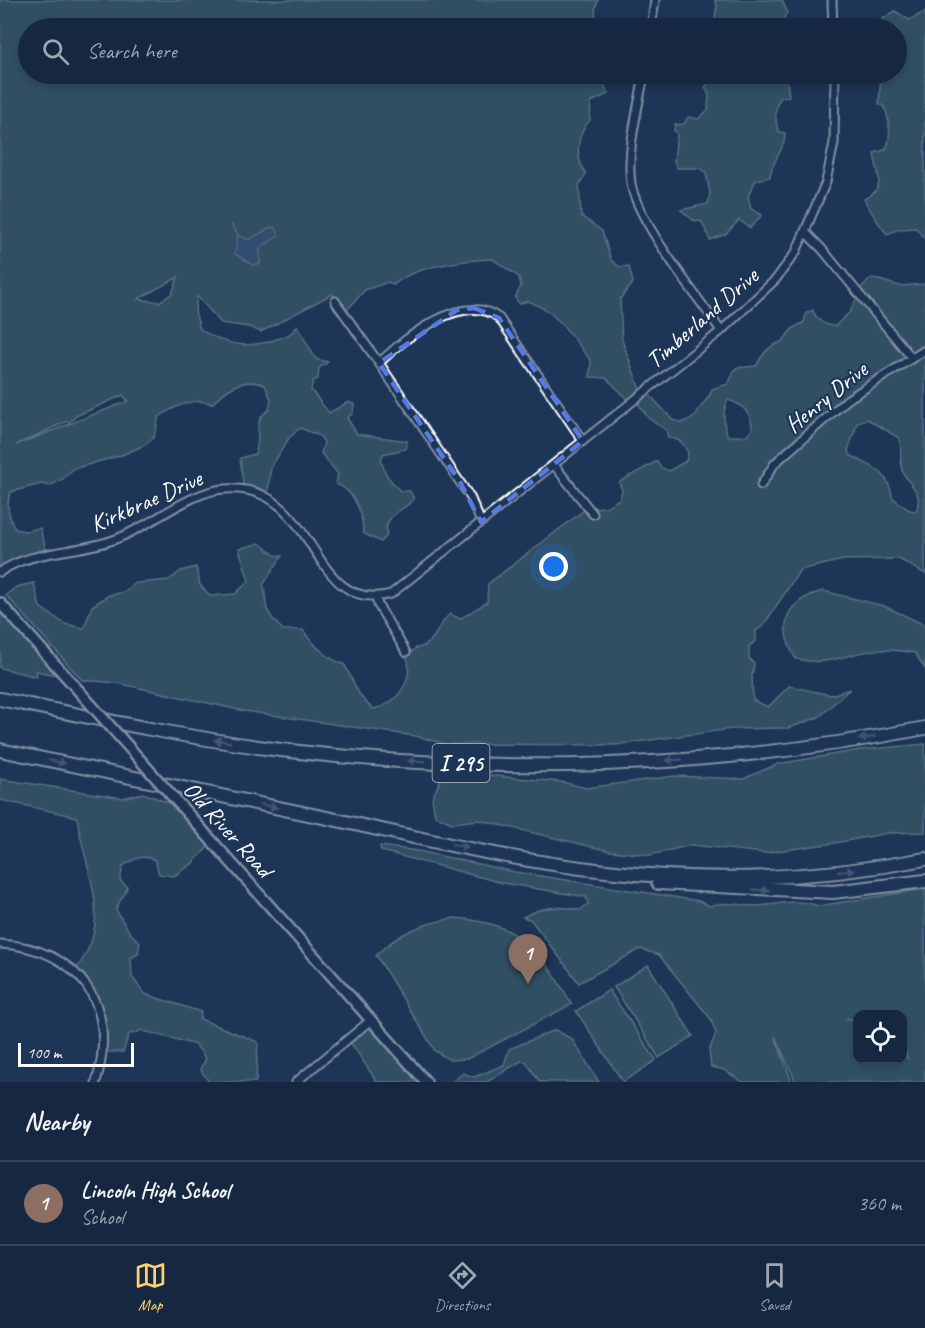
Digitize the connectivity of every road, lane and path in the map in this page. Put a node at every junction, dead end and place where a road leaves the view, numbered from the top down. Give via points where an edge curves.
1 (656, 0) edge
2 (832, 0) edge
3 (653, 18) edge
4 (833, 18) edge
5 (642, 84) edge
6 (835, 84) edge
7 (806, 233) junction
8 (335, 301) dead end
9 (721, 331) junction
10 (925, 350) edge
11 (911, 357) junction
12 (379, 363) junction
13 (583, 441) junction
14 (555, 465) junction
15 (761, 485) dead end
16 (593, 514) dead end
17 (481, 522) junction
18 (0, 572) edge
19 (376, 597) junction
20 (0, 603) edge
21 (406, 652) dead end
22 (0, 699) edge
23 (925, 728) edge
24 (0, 750) edge
25 (925, 860) edge
26 (578, 867) junction
27 (925, 881) edge
28 (0, 944) edge
29 (371, 1020) junction
30 (96, 1082) edge
31 (296, 1082) edge
32 (426, 1082) edge

1 - 3 street
2 - 4 street
5 - 9 street via 630,161 632,191 642,213
6 - 7 street, Timberland Drive via 831,164
7 - 9 street, Timberland Drive via 776,279
7 - 11 street
8 - 12 street
9 - 13 street, Timberland Drive
10 - 11 street, Henry Drive
11 - 15 street, Henry Drive via 848,399 775,463
12 - 13 street via 394,349 457,310 491,312 499,318
12 - 17 street via 470,497
13 - 14 street, Timberland Drive
14 - 16 street
14 - 17 street, Timberland Drive
17 - 19 street via 400,588
18 - 19 street, Kirkbrae Drive via 19,562 114,540 204,493 235,488 277,502 291,514 339,583 361,596
19 - 21 street
20 - 29 main road, Old River Road, bridge
23 -> 22 highway, I 295 via 698,759 476,764 374,759 262,747
24 -> 26 highway
26 -> 25 highway via 661,876 746,878 839,872
26 -> 27 highway via 661,884 792,891 854,891
28 - 30 street via 48,953 87,987 100,1014 104,1034
29 - 31 street
29 - 32 main road, Old River Road

